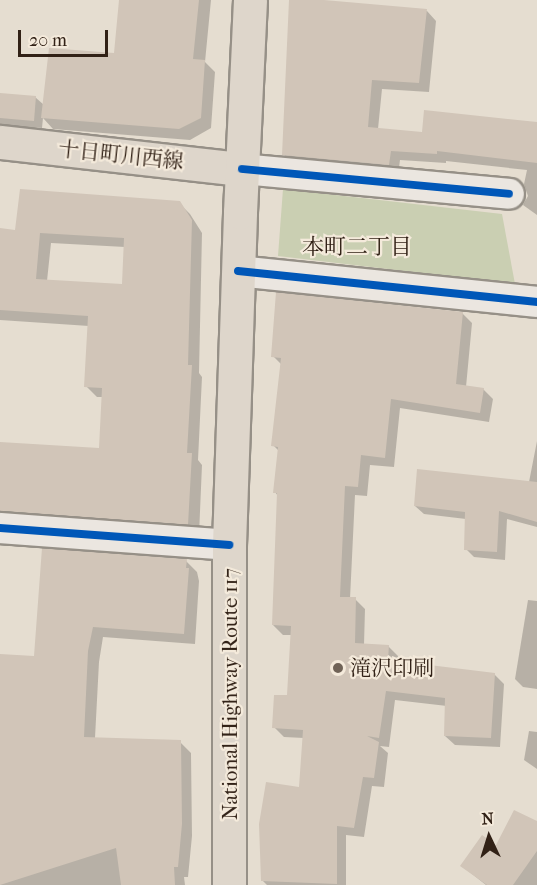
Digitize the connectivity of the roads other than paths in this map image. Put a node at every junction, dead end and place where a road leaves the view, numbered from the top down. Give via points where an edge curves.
1 (250, 0) edge
2 (0, 142) edge
3 (242, 169) junction
4 (509, 194) dead end
5 (238, 271) junction
6 (537, 302) edge
7 (0, 528) edge
8 (229, 545) junction
9 (237, 883) edge

1 - 3 main road, National Highway Route 117
2 - 3 main road, 十日町川西線
3 - 4 street
3 - 5 main road, National Highway Route 117
5 - 6 street
5 - 8 main road, National Highway Route 117
7 - 8 street
8 - 9 main road, National Highway Route 117

